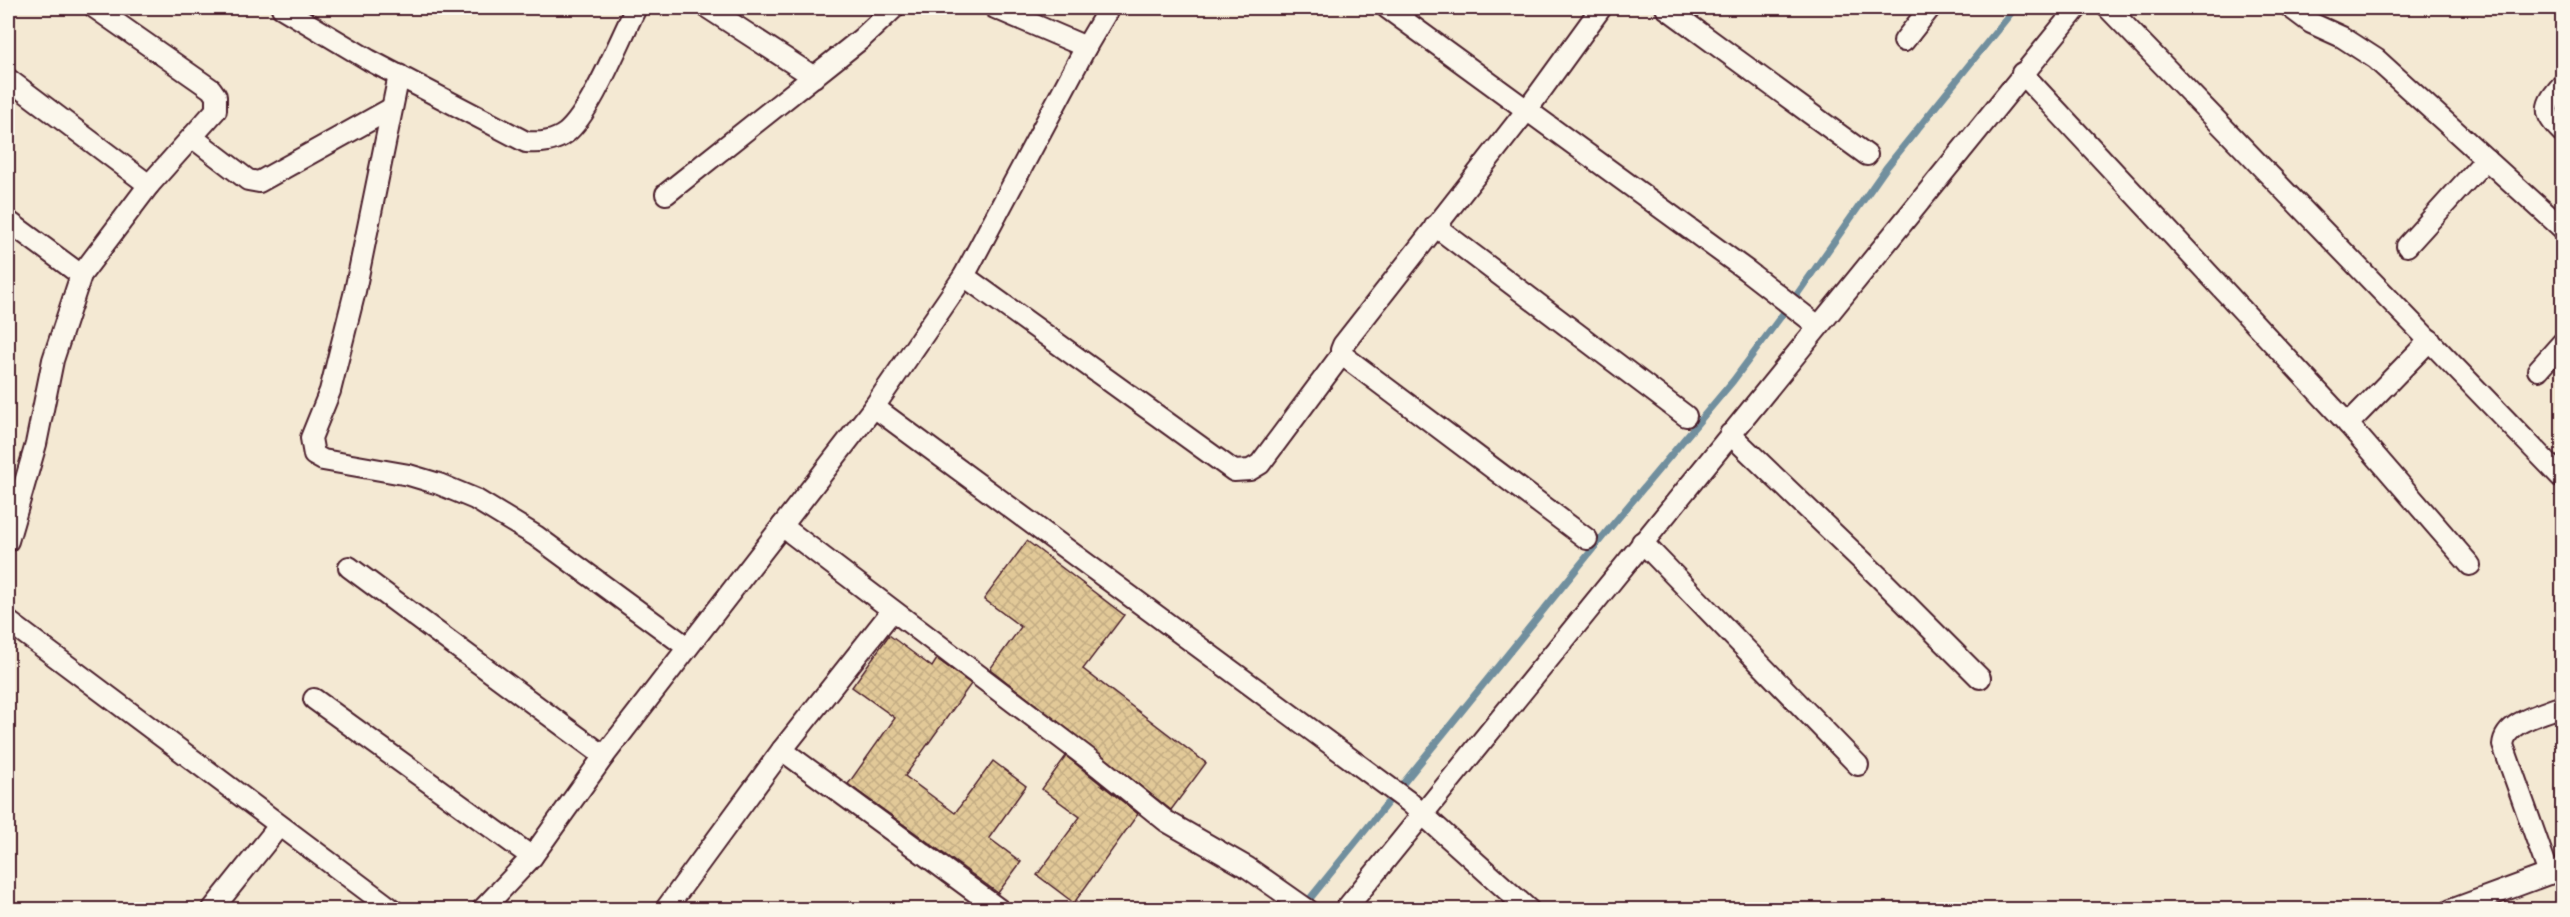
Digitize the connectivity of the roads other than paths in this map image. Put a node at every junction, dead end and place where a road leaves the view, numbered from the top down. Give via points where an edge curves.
1 (95, 8) edge
2 (282, 8) edge
3 (636, 8) edge
4 (708, 8) edge
5 (894, 8) edge
6 (995, 8) edge
7 (1109, 8) edge
8 (1387, 8) edge
9 (1600, 8) edge
10 (1666, 8) edge
11 (1929, 8) edge
12 (2077, 8) edge
13 (2108, 8) edge
14 (2291, 8) edge
15 (1904, 41) dead end
16 (1086, 47) junction
17 (2022, 73) junction
18 (399, 75) junction
19 (813, 77) junction
20 (8, 79) edge
21 (2562, 85) edge
22 (392, 108) junction
23 (1527, 110) junction
24 (2562, 132) edge
25 (192, 137) junction
26 (1867, 155) dead end
27 (2486, 159) junction
28 (149, 185) junction
29 (666, 194) dead end
30 (8, 221) edge
31 (1436, 226) junction
32 (2562, 228) edge
33 (2407, 246) dead end
34 (81, 275) junction
35 (964, 276) junction
36 (1811, 320) junction
37 (2430, 340) junction
38 (2562, 343) edge
39 (1342, 354) junction
40 (2538, 370) dead end
41 (874, 407) junction
42 (1686, 416) dead end
43 (2348, 424) junction
44 (1730, 434) junction
45 (2562, 478) edge
46 (782, 526) junction
47 (1587, 539) dead end
48 (8, 541) edge
49 (1642, 542) junction
50 (2470, 565) dead end
51 (350, 567) dead end
52 (892, 611) junction
53 (8, 621) edge
54 (687, 647) junction
55 (1980, 678) dead end
56 (314, 699) dead end
57 (2562, 706) edge
58 (782, 750) junction
59 (604, 756) junction
60 (1858, 765) dead end
61 (1409, 802) junction
62 (279, 826) junction
63 (532, 857) junction
64 (2556, 871) edge
65 (212, 909) edge
66 (393, 909) edge
67 (482, 909) edge
68 (665, 909) edge
69 (1000, 909) edge
70 (1308, 909) edge
71 (1345, 909) edge
72 (1529, 909) edge
73 (2451, 909) edge

1 - 25 street via 211,89 216,96 216,110
2 - 18 street
3 - 18 street via 585,110 571,127 541,143 526,142
4 - 19 street
5 - 19 street
6 - 16 street
7 - 16 street
8 - 23 street
9 - 23 street
10 - 26 street
11 - 15 street
12 - 17 street
13 - 37 street
14 - 27 street via 2376,59
16 - 35 street
17 - 36 street
17 - 43 street
18 - 22 street
19 - 29 street
20 - 28 street
21 - 24 street via 2547,112
22 - 25 street via 259,182 248,180
22 - 54 street via 355,291 330,391 311,438 314,455 323,460 409,475 475,499 536,536
23 - 31 street
23 - 36 street
25 - 28 street
27 - 32 street
27 - 33 street
28 - 34 street
30 - 34 street
31 - 39 street via 1342,345
31 - 42 street
34 - 48 street via 53,360 36,444
35 - 39 street via 1234,471 1250,470 1260,464
35 - 41 street
36 - 44 street
37 - 43 street
37 - 45 street
38 - 40 street
39 - 47 street
41 - 46 street
41 - 61 street
43 - 50 street
44 - 49 street
44 - 55 street
46 - 52 street
46 - 54 street
49 - 60 street
49 - 61 street
51 - 59 street
52 - 58 street
52 - 70 street via 1166,821 1248,868
53 - 62 street
54 - 59 street
56 - 63 street
57 - 64 street via 2515,726 2503,745
58 - 68 street
58 - 69 street
59 - 63 street
61 - 71 street
61 - 72 street
62 - 65 street
62 - 66 street
63 - 67 street
64 - 73 street

